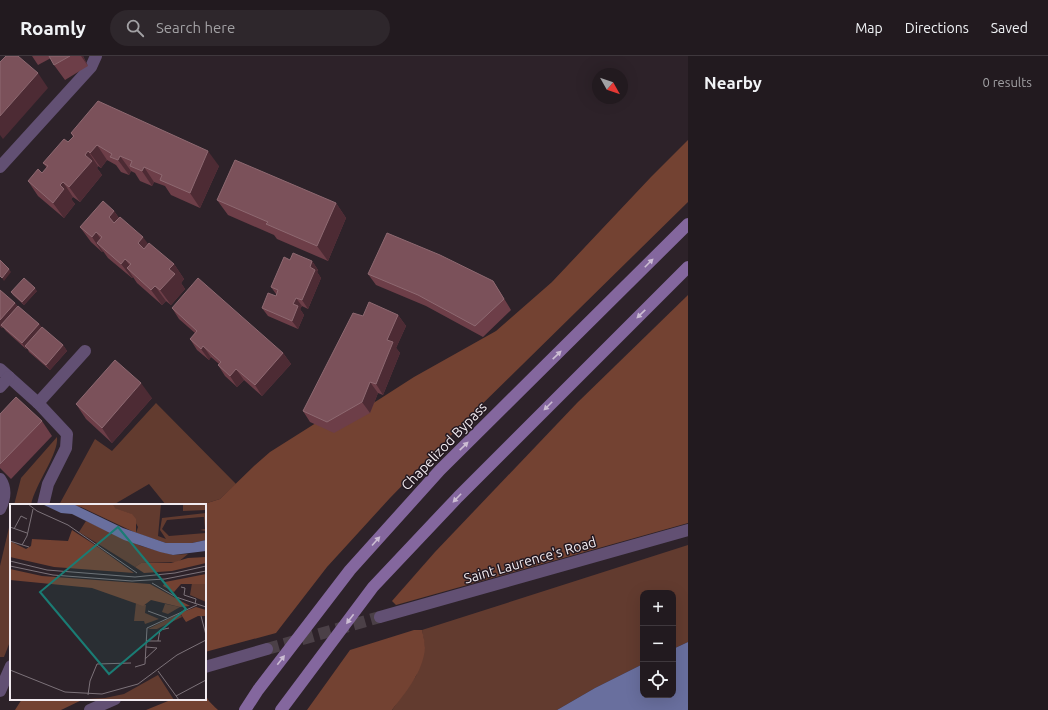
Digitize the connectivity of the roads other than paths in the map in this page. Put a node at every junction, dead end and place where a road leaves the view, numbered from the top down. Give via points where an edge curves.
1 (96, 56) edge
2 (0, 167) edge
3 (688, 224) edge
4 (688, 267) edge
5 (85, 351) dead end
6 (0, 369) edge
7 (9, 377) junction
8 (0, 387) edge
9 (38, 403) junction
10 (0, 479) edge
11 (43, 504) edge
12 (0, 509) edge
13 (688, 530) edge
14 (380, 618) tunnel mouth
15 (267, 649) tunnel mouth
16 (206, 667) edge
17 (10, 668) edge
18 (0, 691) edge
19 (113, 700) edge
20 (282, 709) edge
21 (90, 710) edge
22 (245, 710) edge

1 - 2 street via 91,67
22 -> 3 main road, Chapelizod Bypass via 350,570 440,470
4 -> 20 main road via 484,470 373,587
5 - 9 street
6 - 7 street
7 - 8 street
7 - 9 street
9 - 11 street via 67,434 66,448 48,484
10 - 12 street via 5,491 5,500
13 - 14 street, Saint Laurence's Road
15 - 16 street
17 - 18 street
19 - 21 street

